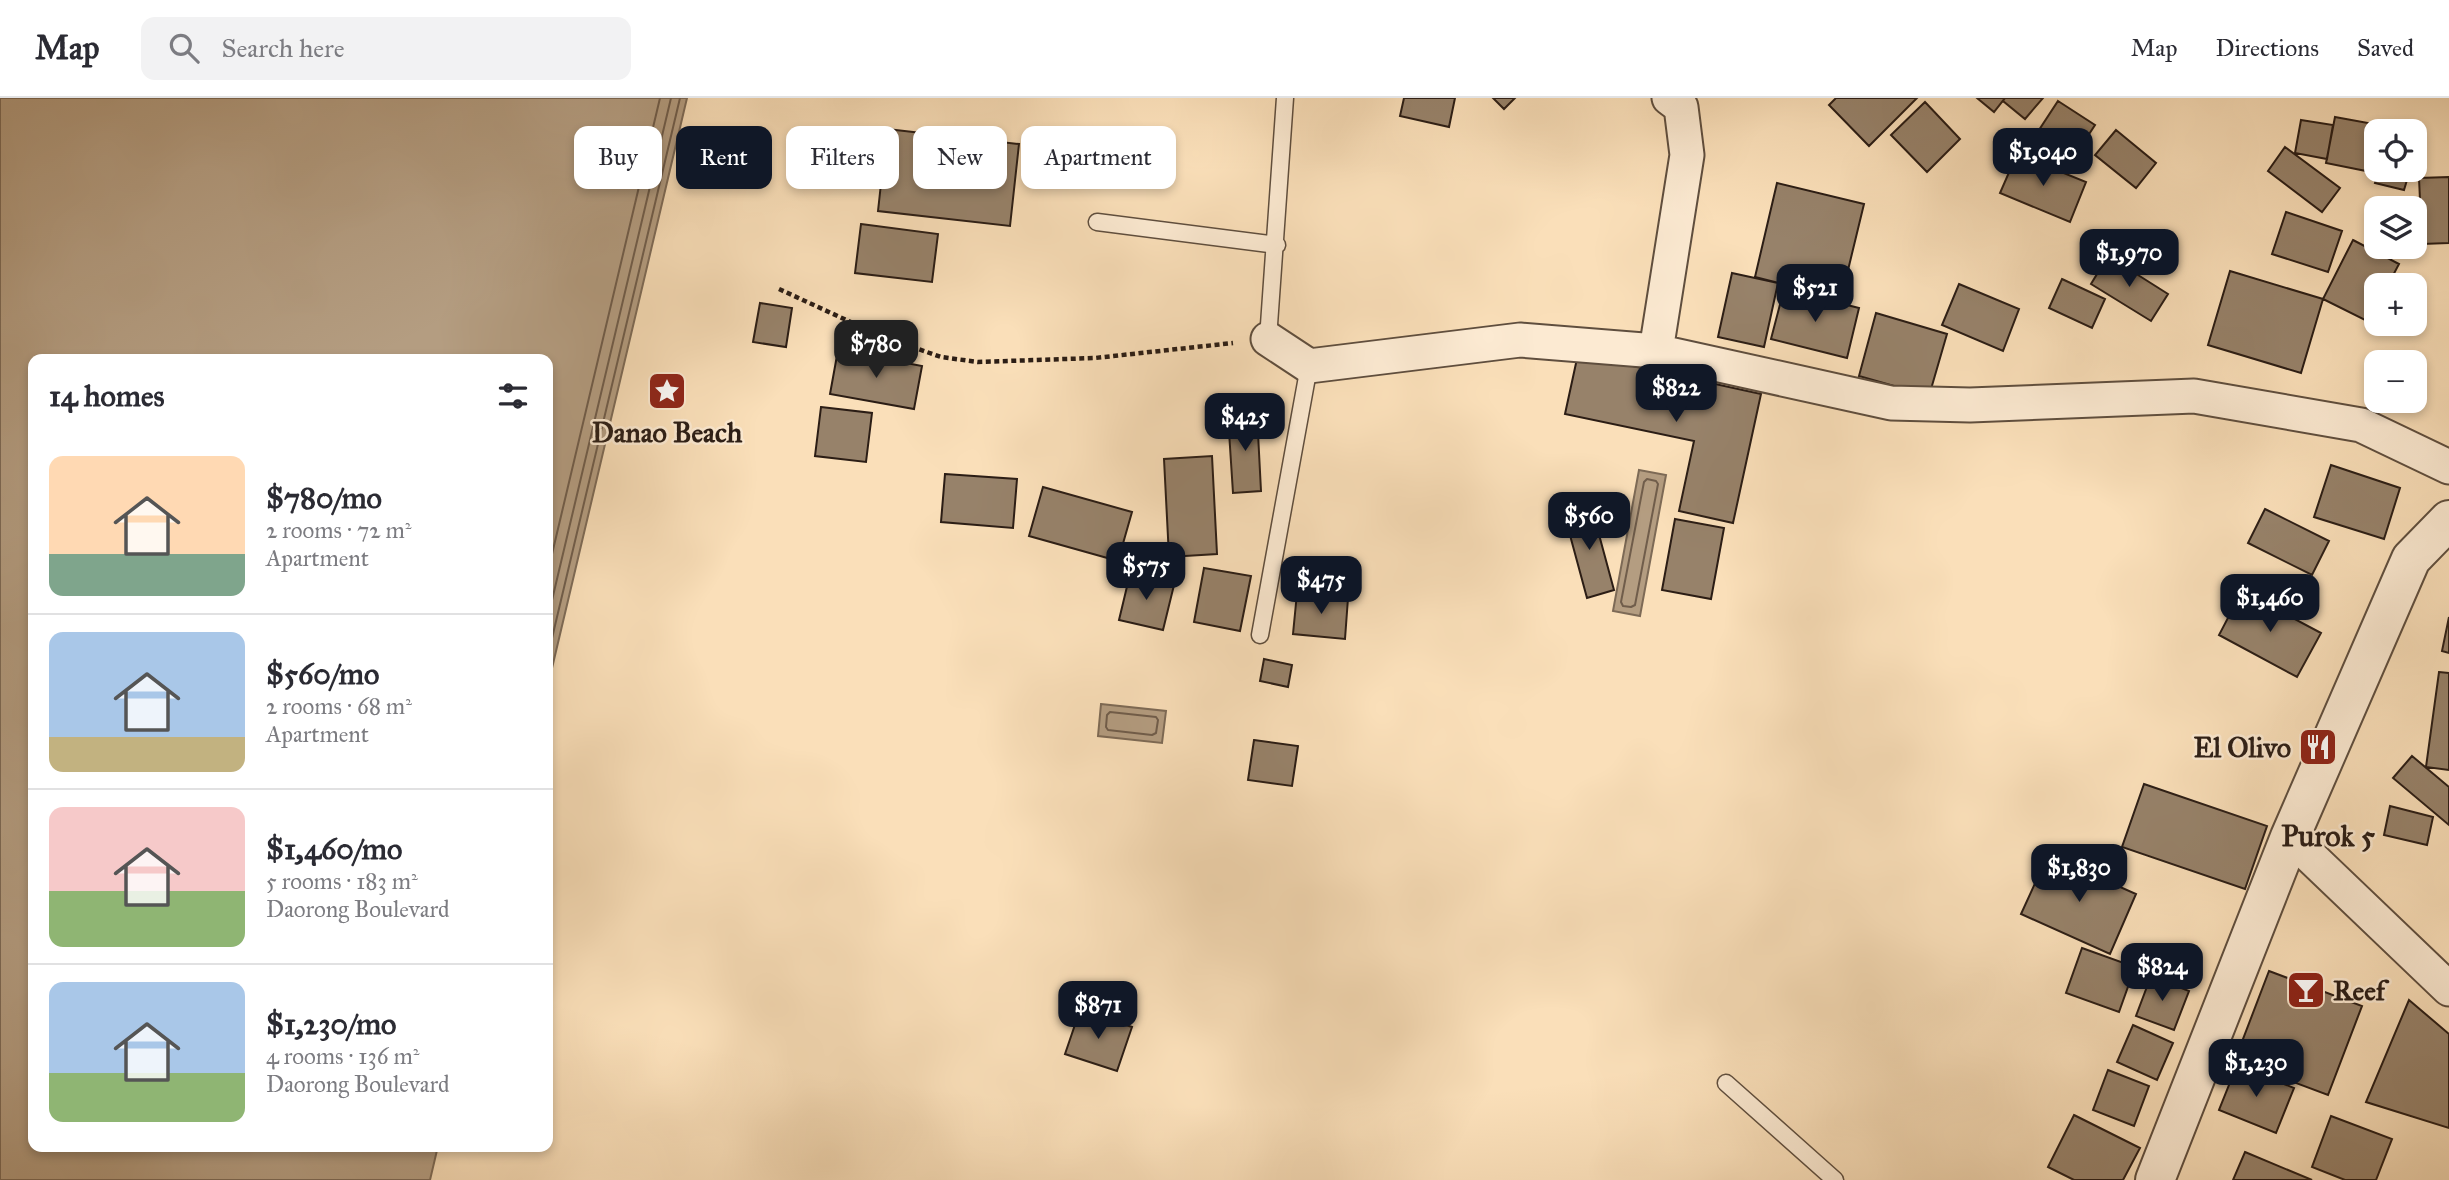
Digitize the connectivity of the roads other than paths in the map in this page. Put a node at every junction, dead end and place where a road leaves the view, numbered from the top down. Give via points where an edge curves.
1 (1285, 98) edge
2 (1669, 98) edge
3 (1097, 222) dead end
4 (1277, 245) junction
5 (1268, 339) joint
6 (1656, 351) junction
7 (1309, 366) junction
8 (2449, 467) edge
9 (2449, 520) edge
10 (1260, 635) dead end
11 (2290, 837) junction
12 (2449, 989) edge
13 (1726, 1083) dead end
14 (1835, 1180) edge
15 (2155, 1180) edge

1 - 4 lane
2 - 6 street via 1681,107 1687,155
3 - 4 lane
4 - 5 lane
5 - 7 street
6 - 7 street via 1520,340
6 - 8 street via 1891,403 1970,405 2194,396 2361,425
7 - 10 lane
9 - 11 street via 2411,559
11 - 12 street
11 - 15 street
13 - 14 lane

